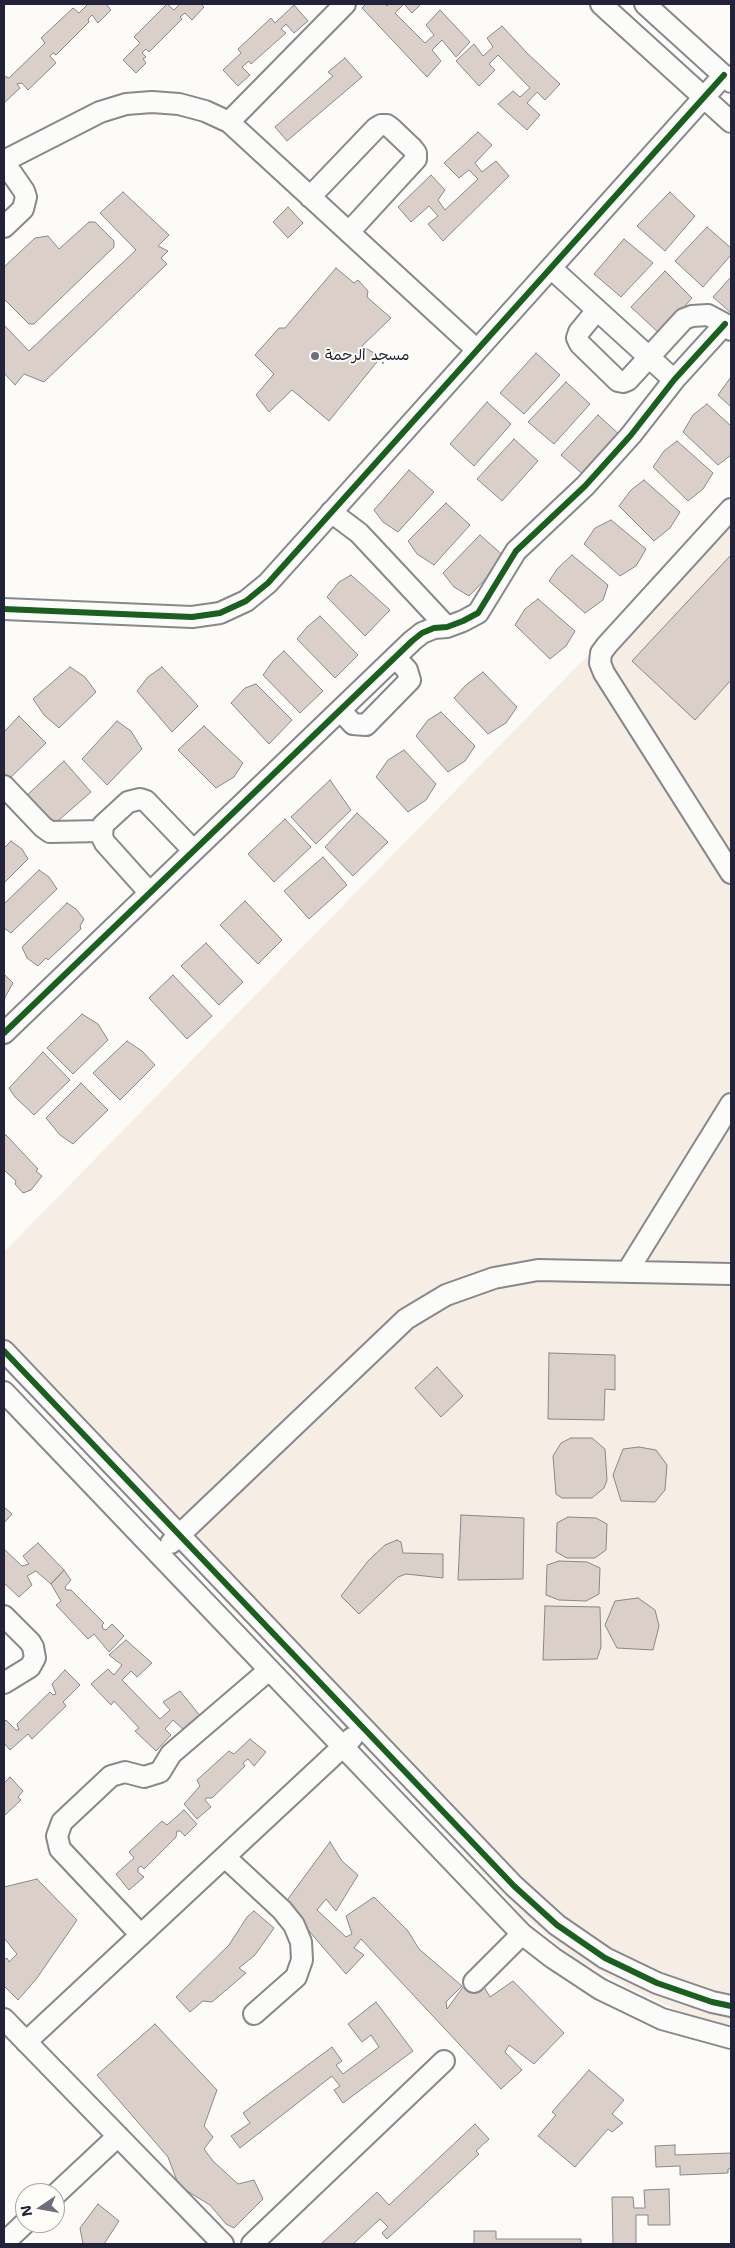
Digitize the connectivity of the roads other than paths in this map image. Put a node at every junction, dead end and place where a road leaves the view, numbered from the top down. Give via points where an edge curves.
1 (345, 4) edge
2 (601, 4) edge
3 (645, 4) edge
4 (728, 78) edge
5 (704, 98) junction
6 (229, 122) junction
7 (731, 122) edge
8 (4, 162) edge
9 (310, 197) junction
10 (4, 227) edge
11 (349, 232) junction
12 (550, 268) junction
13 (597, 310) junction
14 (728, 327) edge
15 (477, 350) junction
16 (648, 357) junction
17 (674, 380) junction
18 (731, 509) edge
19 (331, 512) junction
20 (4, 609) edge
21 (447, 627) junction
22 (395, 657) junction
23 (340, 710) junction
24 (8, 793) edge
25 (102, 831) junction
26 (193, 850) junction
27 (731, 873) edge
28 (149, 892) junction
29 (4, 1032) edge
30 (731, 1104) edge
31 (627, 1272) junction
32 (731, 1274) edge
33 (4, 1351) edge
34 (4, 1393) edge
35 (179, 1535) junction
36 (158, 1556) junction
37 (4, 1616) edge
38 (268, 1670) junction
39 (4, 1683) edge
40 (363, 1728) junction
41 (342, 1748) junction
42 (225, 1857) junction
43 (522, 1934) junction
44 (141, 1935) junction
45 (474, 1982) dead end
46 (731, 2006) edge
47 (254, 2014) dead end
48 (4, 2019) edge
49 (731, 2038) edge
50 (26, 2042) junction
51 (444, 2061) dead end
52 (118, 2136) junction
53 (65, 2186) edge
54 (15, 2233) edge
55 (4, 2243) edge
56 (223, 2244) edge
57 (252, 2244) edge

1 - 6 street
2 - 5 street
3 - 4 street
4 - 5 street
5 - 7 street
5 - 12 street
6 - 8 street via 179,104 126,104 100,112
6 - 9 street
8 - 10 street via 26,197 23,209
9 - 11 street
9 - 11 street via 381,125 387,125 398,134 416,152 416,159
11 - 15 street
12 - 13 street
12 - 15 street
13 - 16 street
13 - 16 street via 577,338 618,381 628,380
14 - 16 street via 708,316 684,319
14 - 17 street
15 - 19 street
16 - 17 street
17 - 21 street via 585,486 516,551 478,612
18 - 27 street via 607,645 601,653 600,664
19 - 20 street via 268,582 246,601 220,613 192,617
19 - 21 street via 359,533
21 - 22 street via 422,633
22 - 23 street
22 - 23 street via 408,670 410,680 366,725 353,724
23 - 26 street
24 - 25 street via 50,832
25 - 26 street via 103,825 128,802 140,799 146,801
25 - 28 street via 105,843
26 - 28 street
28 - 29 street
30 - 31 street
31 - 32 street
31 - 35 street via 538,1270 494,1278 446,1295 406,1318
33 - 35 street
34 - 36 street
35 - 36 street
35 - 40 street
36 - 38 street
37 - 39 street via 30,1642 35,1658 30,1668
38 - 41 street
38 - 44 street via 171,1754 160,1772 144,1777 126,1772 110,1776 62,1822 57,1836 60,1849
40 - 41 street
40 - 46 street via 514,1886 557,1925 605,1958 657,1983
41 - 42 street
41 - 43 street
42 - 44 street
42 - 47 street via 282,1910 294,1925 301,1942 302,1960 296,1977
43 - 45 street
43 - 49 street via 600,1989 662,2019
44 - 50 street
48 - 50 street
50 - 52 street
51 - 57 street
52 - 53 street
52 - 56 street
54 - 55 street

